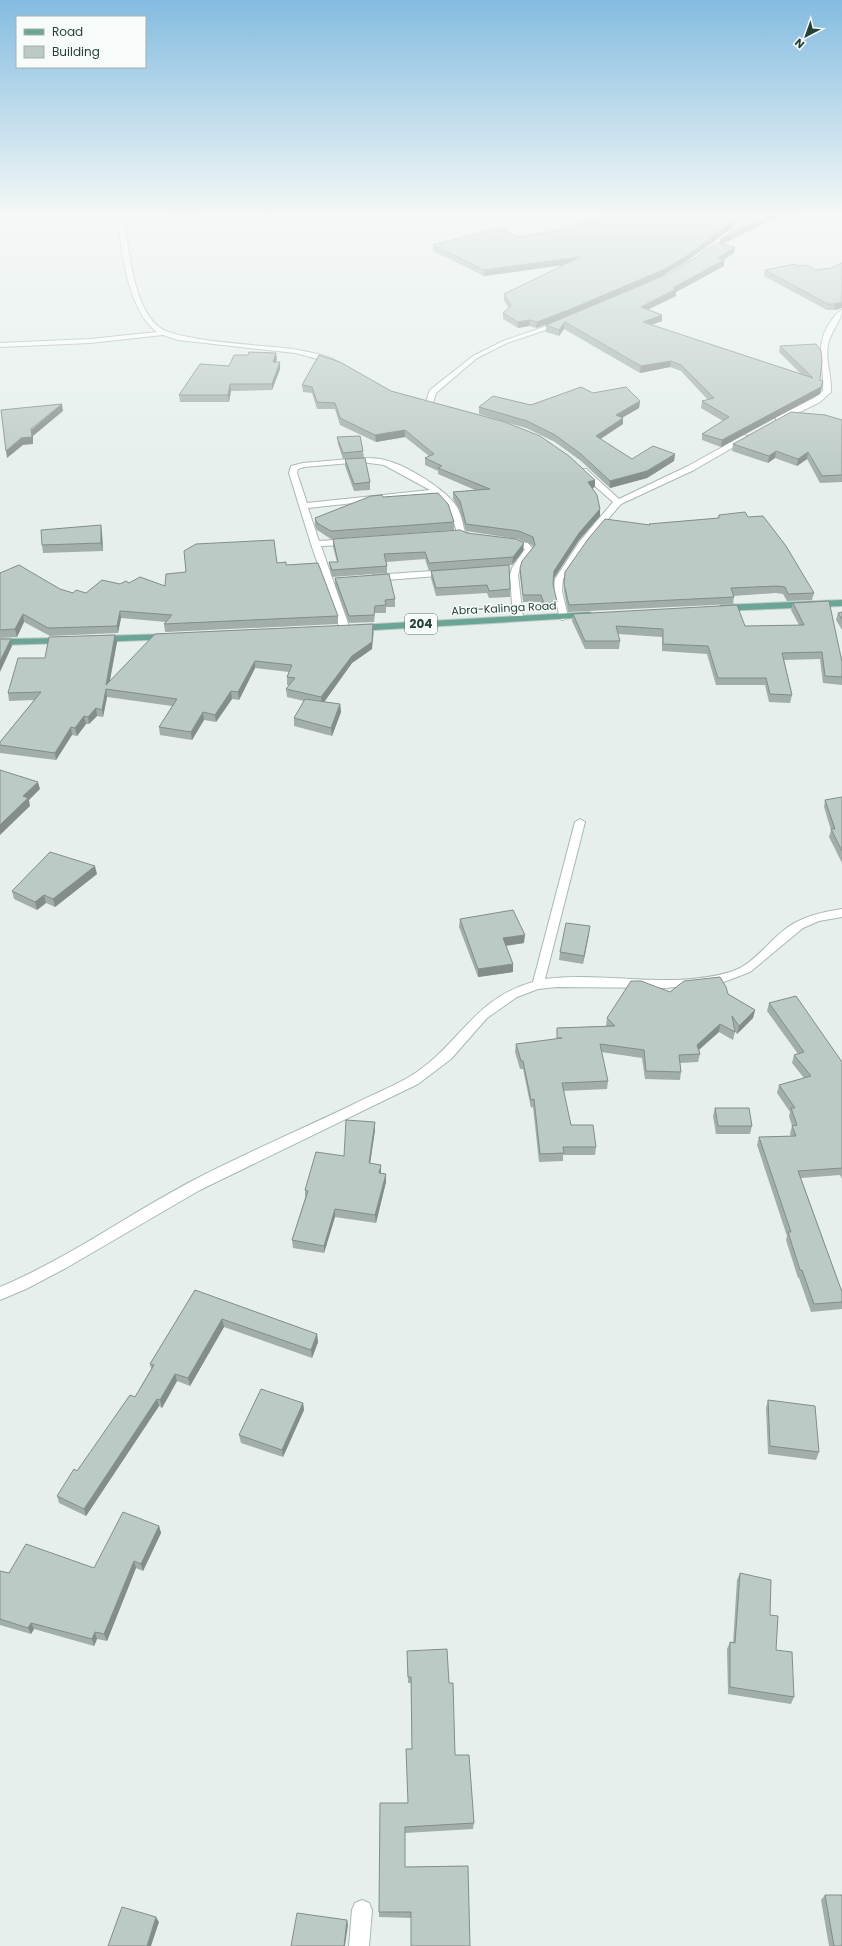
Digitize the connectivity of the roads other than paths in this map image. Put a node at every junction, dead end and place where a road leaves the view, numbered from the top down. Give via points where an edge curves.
1 (140, 303) edge
2 (842, 312) edge
3 (566, 320) edge
4 (164, 333) junction
5 (0, 345) edge
6 (338, 362) edge
7 (436, 407) edge
8 (787, 415) junction
9 (802, 417) edge
10 (774, 422) edge
11 (753, 433) edge
12 (578, 467) edge
13 (436, 492) junction
14 (618, 502) junction
15 (303, 506) junction
16 (482, 539) edge
17 (354, 541) edge
18 (497, 541) edge
19 (315, 544) junction
20 (453, 573) edge
21 (367, 579) edge
22 (842, 603) edge
23 (709, 609) edge
24 (602, 615) edge
25 (563, 617) junction
26 (518, 618) junction
27 (341, 629) joint
28 (179, 636) edge
29 (87, 640) edge
30 (71, 641) edge
31 (0, 642) edge
32 (580, 822) dead end
33 (842, 913) edge
34 (538, 985) junction
35 (0, 1294) edge
36 (362, 1910) dead end
37 (359, 1946) edge

1 - 4 street via 154,327
2 - 8 street via 832,324 823,347 827,392
3 - 7 street via 505,342 475,357 433,392 425,404
4 - 5 street via 90,341
4 - 6 street via 197,341 320,356
8 - 9 street
8 - 10 street
11 - 14 street via 692,468
12 - 14 street
13 - 15 street
13 - 15 street via 400,468 382,462 303,465 293,470
13 - 16 street via 454,509 457,533
14 - 25 street via 583,542 559,579 558,591
15 - 19 street
17 - 19 street
18 - 26 street via 528,547 529,551 512,568
19 - 27 street via 332,582
20 - 21 street
22 - 23 main road
24 - 25 main road, Abra-Kalinga Road / 204
25 - 26 main road, Abra-Kalinga Road / 204
26 - 27 main road, Abra-Kalinga Road / 204
28 - 29 main road
30 - 31 main road
32 - 34 street
33 - 34 street via 826,915 798,926 756,963 738,973 721,978 692,982 563,982
34 - 35 street via 497,1003 476,1020 451,1051 413,1081 196,1186 61,1264 21,1286
36 - 37 street

